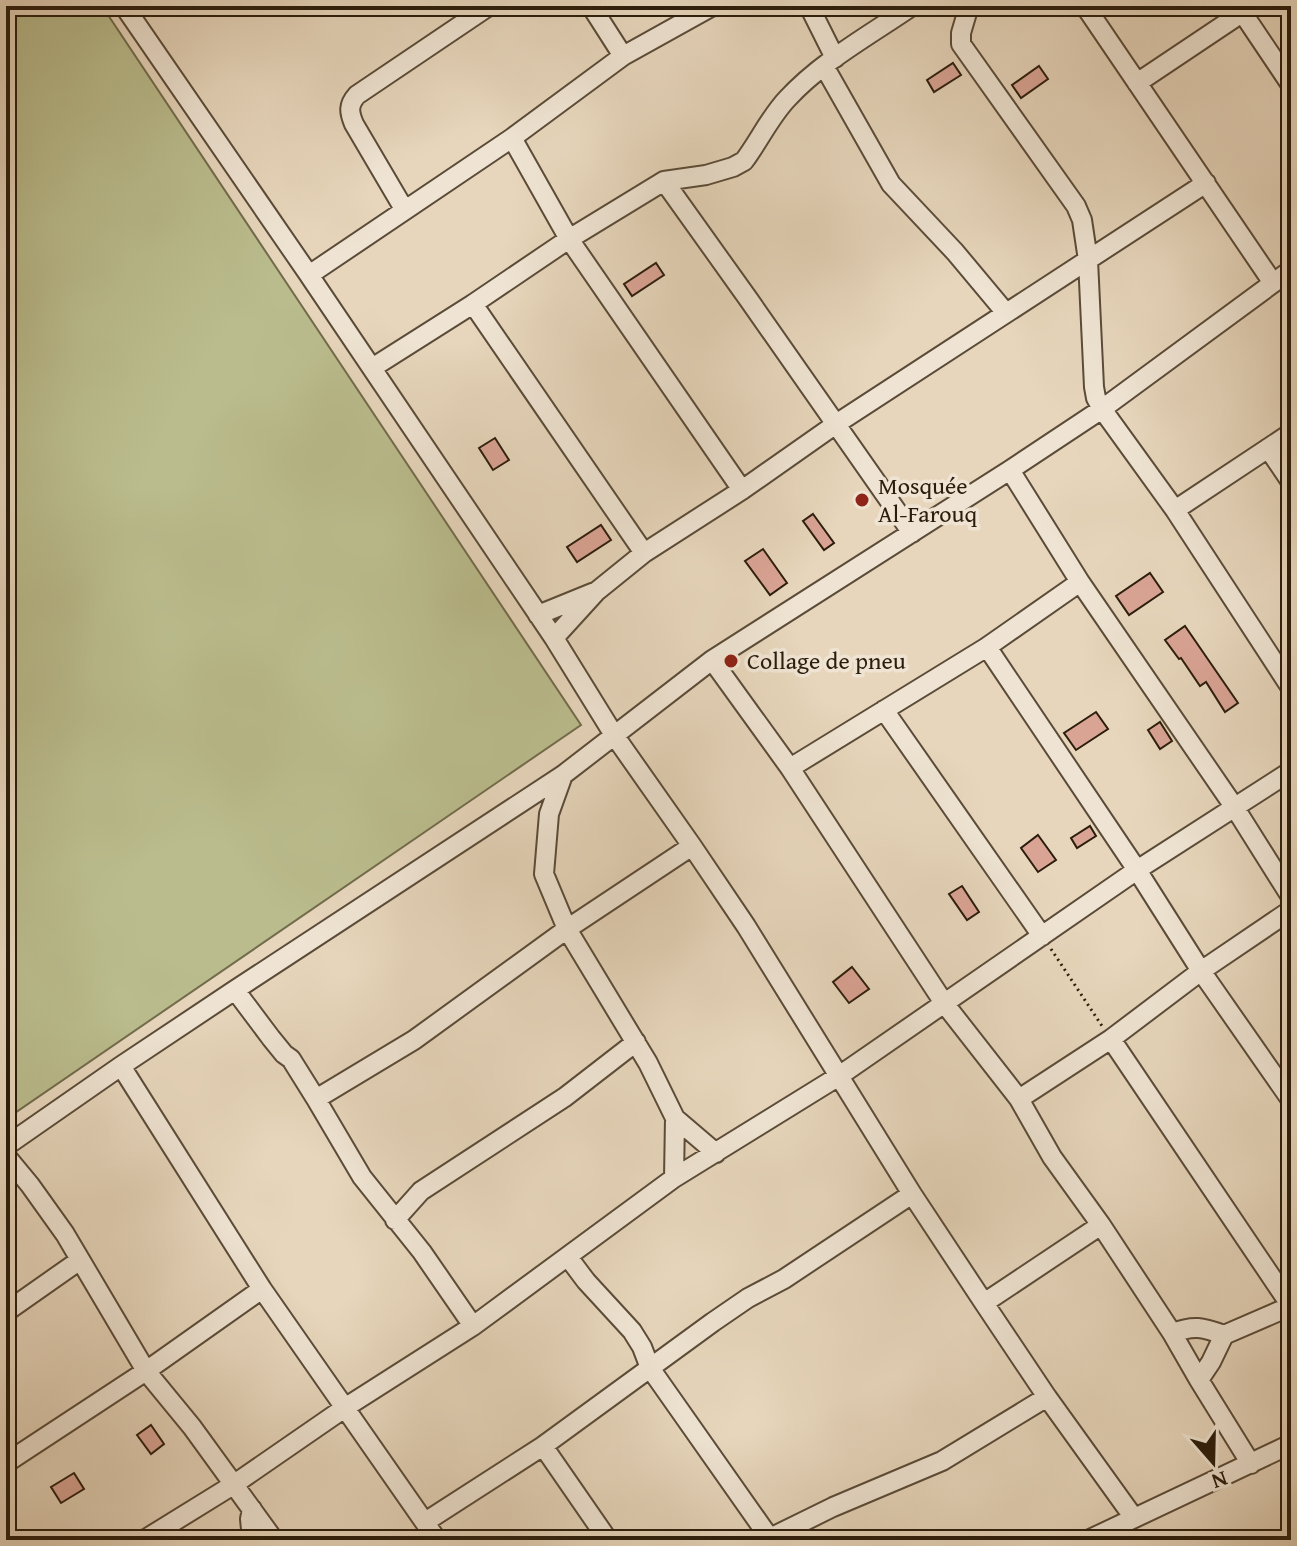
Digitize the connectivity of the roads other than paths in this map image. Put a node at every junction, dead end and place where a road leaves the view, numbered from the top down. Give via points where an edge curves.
1 (124, 6) edge
2 (489, 6) edge
3 (591, 6) edge
4 (713, 6) edge
5 (809, 6) edge
6 (912, 6) edge
7 (969, 6) edge
8 (1085, 6) edge
9 (1244, 8) edge
10 (623, 56) junction
11 (830, 62) junction
12 (1137, 83) junction
13 (1291, 85) edge
14 (512, 138) junction
15 (664, 181) junction
16 (1206, 183) junction
17 (404, 209) junction
18 (569, 239) junction
19 (1088, 260) junction
20 (1291, 270) edge
21 (309, 275) junction
22 (1273, 283) junction
23 (473, 304) junction
24 (1006, 313) junction
25 (372, 368) junction
26 (1102, 409) junction
27 (836, 424) junction
28 (1291, 433) edge
29 (1268, 448) junction
30 (1010, 470) junction
31 (1291, 482) edge
32 (742, 490) junction
33 (1175, 510) junction
34 (912, 533) junction
35 (644, 553) junction
36 (1080, 582) junction
37 (597, 591) junction
38 (538, 615) junction
39 (554, 638) junction
40 (987, 647) junction
41 (712, 660) junction
42 (1291, 688) edge
43 (884, 710) junction
44 (614, 735) junction
45 (790, 768) junction
46 (1291, 771) edge
47 (563, 775) junction
48 (1235, 808) junction
49 (692, 846) junction
50 (1137, 870) junction
51 (1291, 897) edge
52 (1291, 910) edge
53 (567, 929) junction
54 (1042, 936) junction
55 (1201, 971) junction
56 (235, 990) junction
57 (944, 1003) junction
58 (1111, 1039) junction
59 (636, 1042) junction
60 (121, 1066) junction
61 (839, 1076) junction
62 (316, 1099) junction
63 (1019, 1099) junction
64 (1291, 1100) edge
65 (675, 1118) junction
66 (6, 1146) edge
67 (716, 1153) junction
68 (6, 1156) edge
69 (674, 1178) junction
70 (912, 1194) junction
71 (395, 1220) junction
72 (1101, 1225) junction
73 (568, 1257) junction
74 (80, 1260) junction
75 (262, 1289) junction
76 (984, 1303) junction
77 (1291, 1306) edge
78 (6, 1312) edge
79 (473, 1326) junction
80 (1172, 1333) junction
81 (1224, 1335) junction
82 (650, 1368) junction
83 (146, 1371) junction
84 (1199, 1380) junction
85 (1047, 1397) junction
86 (346, 1407) junction
87 (1291, 1444) edge
88 (543, 1446) junction
89 (6, 1463) edge
90 (1251, 1464) junction
91 (233, 1485) junction
92 (252, 1509) junction
93 (1134, 1518) junction
94 (425, 1522) junction
95 (770, 1539) edge
96 (144, 1540) edge
97 (252, 1540) edge
98 (274, 1540) edge
99 (437, 1540) edge
100 (608, 1540) edge
101 (1088, 1540) edge

1 - 21 street
2 - 17 street via 357,95 349,108
3 - 10 street
4 - 10 street
5 - 11 street
6 - 11 street
7 - 19 street via 961,44 1076,206
8 - 12 street
9 - 12 street
9 - 13 street
10 - 14 street
11 - 15 street via 787,99 739,165
11 - 24 street via 891,184
12 - 16 street
14 - 17 street
14 - 18 street
15 - 18 street
15 - 27 street
16 - 19 street
16 - 22 street
17 - 21 street
18 - 23 street
18 - 32 street
19 - 24 street
19 - 26 street via 1094,387
20 - 22 street
21 - 25 street
22 - 26 street
23 - 25 street
23 - 35 street
24 - 27 street
25 - 38 street
26 - 30 street
26 - 33 street
27 - 32 street
27 - 34 street
28 - 29 street
29 - 31 street
29 - 33 street
30 - 34 street
30 - 36 street
32 - 35 street
33 - 42 street
34 - 41 street
35 - 37 street
36 - 40 street
36 - 48 street
37 - 38 street
37 - 39 street
38 - 39 street
39 - 44 street
40 - 43 street
40 - 50 street
41 - 44 street
41 - 45 street
43 - 45 street
43 - 54 street
44 - 47 street
44 - 49 street
45 - 57 street
46 - 48 street
47 - 53 street via 549,814 544,874
47 - 56 street
48 - 50 street
48 - 51 street
49 - 53 street
49 - 61 street
50 - 54 street
50 - 55 street
52 - 55 street
53 - 59 street
53 - 62 street via 414,1040
54 - 57 street
55 - 58 street
55 - 64 street
56 - 60 street
56 - 62 street
57 - 61 street
57 - 63 street
58 - 63 street
58 - 77 street
59 - 65 street
59 - 71 street via 565,1097 421,1191
60 - 66 street
60 - 75 street
61 - 67 street
61 - 70 street
62 - 71 street via 362,1177
63 - 72 street
65 - 67 street
65 - 69 street
67 - 69 street
68 - 74 street
69 - 73 street
70 - 76 street
70 - 82 street
71 - 79 street
72 - 76 street
72 - 80 street
73 - 79 street
73 - 82 street via 632,1331
74 - 78 street
74 - 83 street
75 - 83 street
75 - 86 street
76 - 85 street
77 - 81 street
79 - 86 street
80 - 81 street via 1202,1327
80 - 84 street
81 - 84 street
82 - 88 street
82 - 95 street
83 - 89 street
83 - 91 street
84 - 90 street
85 - 93 street
85 - 95 street via 942,1461
86 - 91 street
86 - 94 street
87 - 90 street
88 - 94 street
88 - 100 street
90 - 93 street
91 - 92 street
91 - 96 street
92 - 97 street
92 - 98 street
93 - 101 street
94 - 99 street

